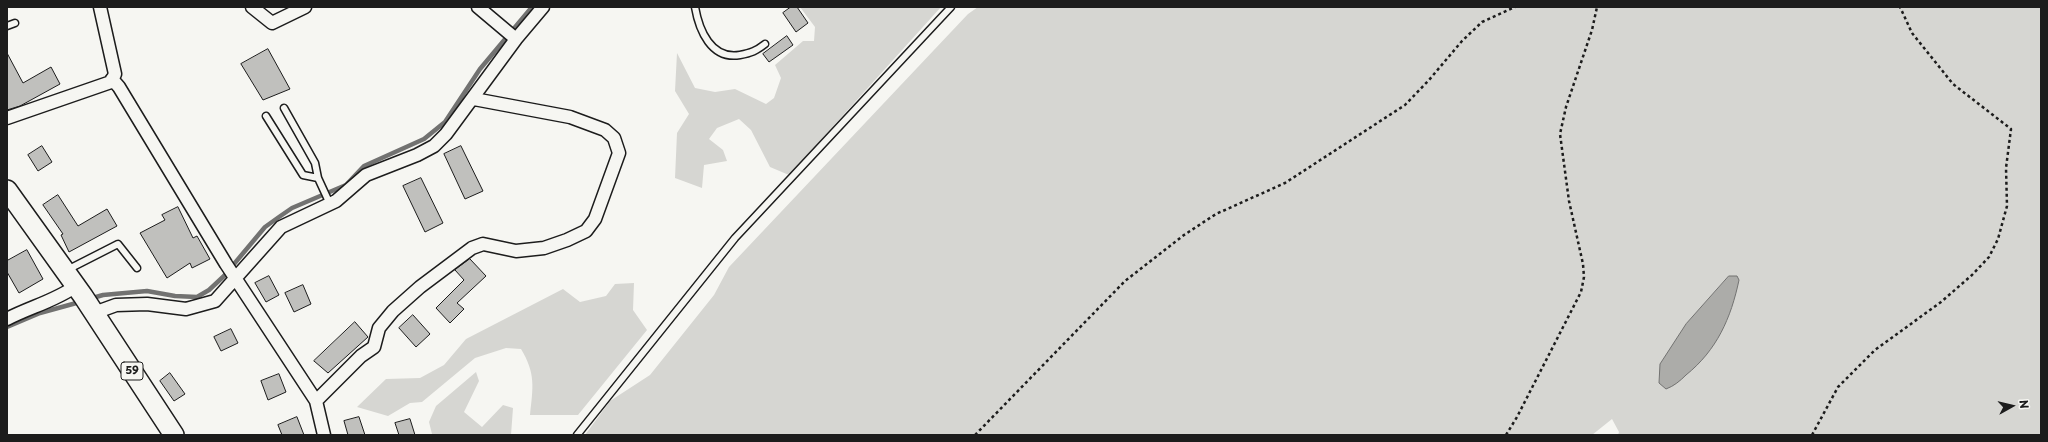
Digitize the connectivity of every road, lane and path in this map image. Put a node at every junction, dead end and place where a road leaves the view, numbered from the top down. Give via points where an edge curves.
1 (100, 7) edge
2 (252, 7) edge
3 (305, 7) edge
4 (478, 7) edge
5 (543, 7) edge
6 (695, 7) edge
7 (951, 7) edge
8 (1515, 7) edge
9 (1597, 7) edge
10 (1900, 7) edge
11 (15, 23) dead end
12 (7, 26) edge
13 (511, 35) junction
14 (765, 44) dead end
15 (112, 79) junction
16 (474, 99) junction
17 (284, 108) dead end
18 (266, 116) dead end
19 (7, 118) edge
20 (318, 178) junction
21 (7, 190) edge
22 (329, 202) junction
23 (137, 268) dead end
24 (232, 272) junction
25 (82, 295) junction
26 (7, 319) edge
27 (316, 401) junction
28 (174, 435) edge
29 (324, 435) edge
30 (577, 435) edge
31 (974, 435) edge
32 (1506, 435) edge
33 (1812, 435) edge

1 - 15 street via 115,74
2 - 3 street via 272,23
4 - 13 street
5 - 13 street
6 - 14 lane via 698,25 704,38 715,50 724,55 735,56 756,52
7 - 30 lane via 735,238
8 - 31 path via 1482,22 1405,105 1285,183 1216,214 1184,235 1125,281
9 - 32 path via 1560,134 1569,201 1583,264 1581,292
10 - 33 path via 1912,33 1953,84 2011,129 2006,168 2007,206 1998,239 1989,257 1941,302 1875,350 1838,387
11 - 12 lane
13 - 16 street
15 - 19 street via 111,82
15 - 24 street
16 - 22 street via 434,146 366,175 336,201
16 - 27 street via 570,117 605,130 614,138 619,153 595,219 586,231 544,248 516,251 483,244 472,248 393,311 380,328 374,347 361,356
17 - 20 lane via 315,163
18 - 20 lane via 303,175
20 - 22 lane
21 - 25 main road, 59
22 - 24 street via 281,227 252,257
23 - 25 lane via 118,244
24 - 25 street via 215,301 186,309 147,304 116,305
24 - 27 street
25 - 26 street via 62,296
25 - 28 main road, 59
27 - 29 street

